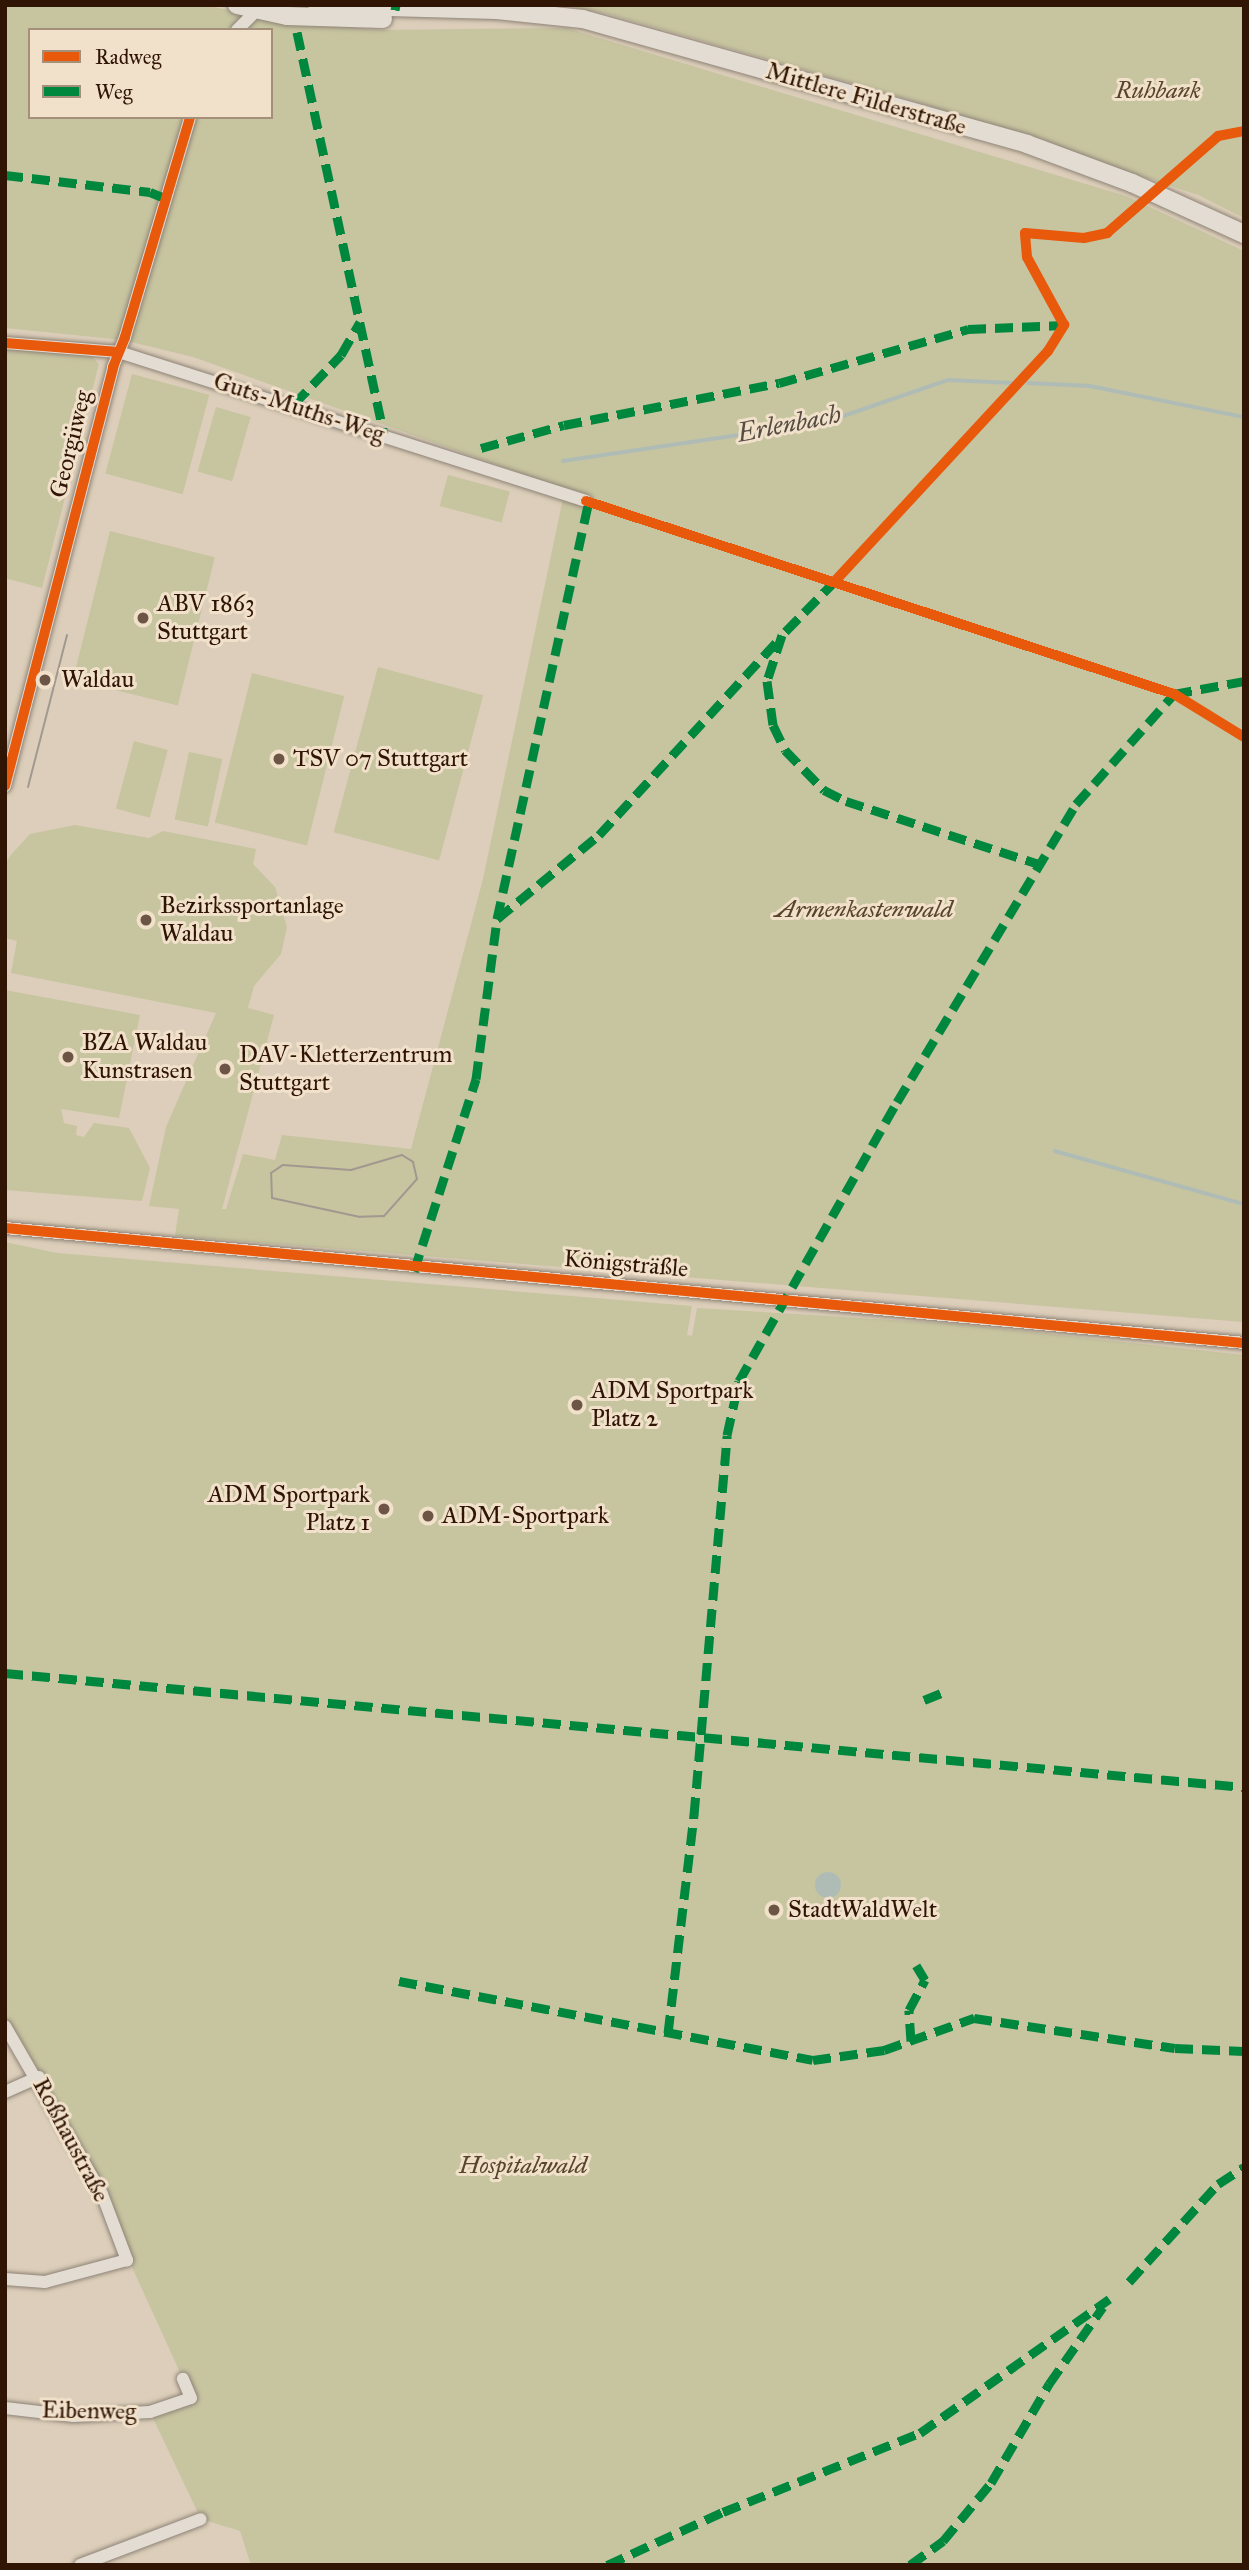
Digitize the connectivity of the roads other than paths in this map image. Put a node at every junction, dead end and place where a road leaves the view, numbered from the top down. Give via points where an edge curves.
1 (237, 5) edge
2 (317, 5) edge
3 (264, 8) edge
4 (476, 9) junction
5 (239, 28) edge
6 (189, 119) edge
7 (1244, 234) edge
8 (5, 343) edge
9 (119, 352) junction
10 (586, 501) dead end
11 (5, 786) edge
12 (5, 1228) edge
13 (1244, 1343) edge
14 (5, 2026) edge
15 (39, 2077) junction
16 (5, 2092) edge
17 (5, 2279) edge
18 (183, 2379) dead end
19 (5, 2407) edge
20 (201, 2519) dead end
21 (80, 2565) edge

1 - 3 main road, Mittlere Filderstraße
2 - 4 main road, Mittlere Filderstraße
3 - 4 main road, Mittlere Filderstraße via 344,20
3 - 5 street
4 - 7 main road, Mittlere Filderstraße via 583,19 1027,144 1132,183
6 - 9 street, Georgiiweg
8 - 9 street, Guts-Muths-Weg
9 - 10 street, Guts-Muths-Weg
9 - 11 street, Georgiiweg
12 - 13 street, Königsträßle
14 - 15 street, Roßhaustraße
15 - 16 street
15 - 17 street, Roßhaustraße via 102,2194 127,2260 45,2282
18 - 19 street, Eibenweg via 191,2398 150,2412 75,2416
20 - 21 street

